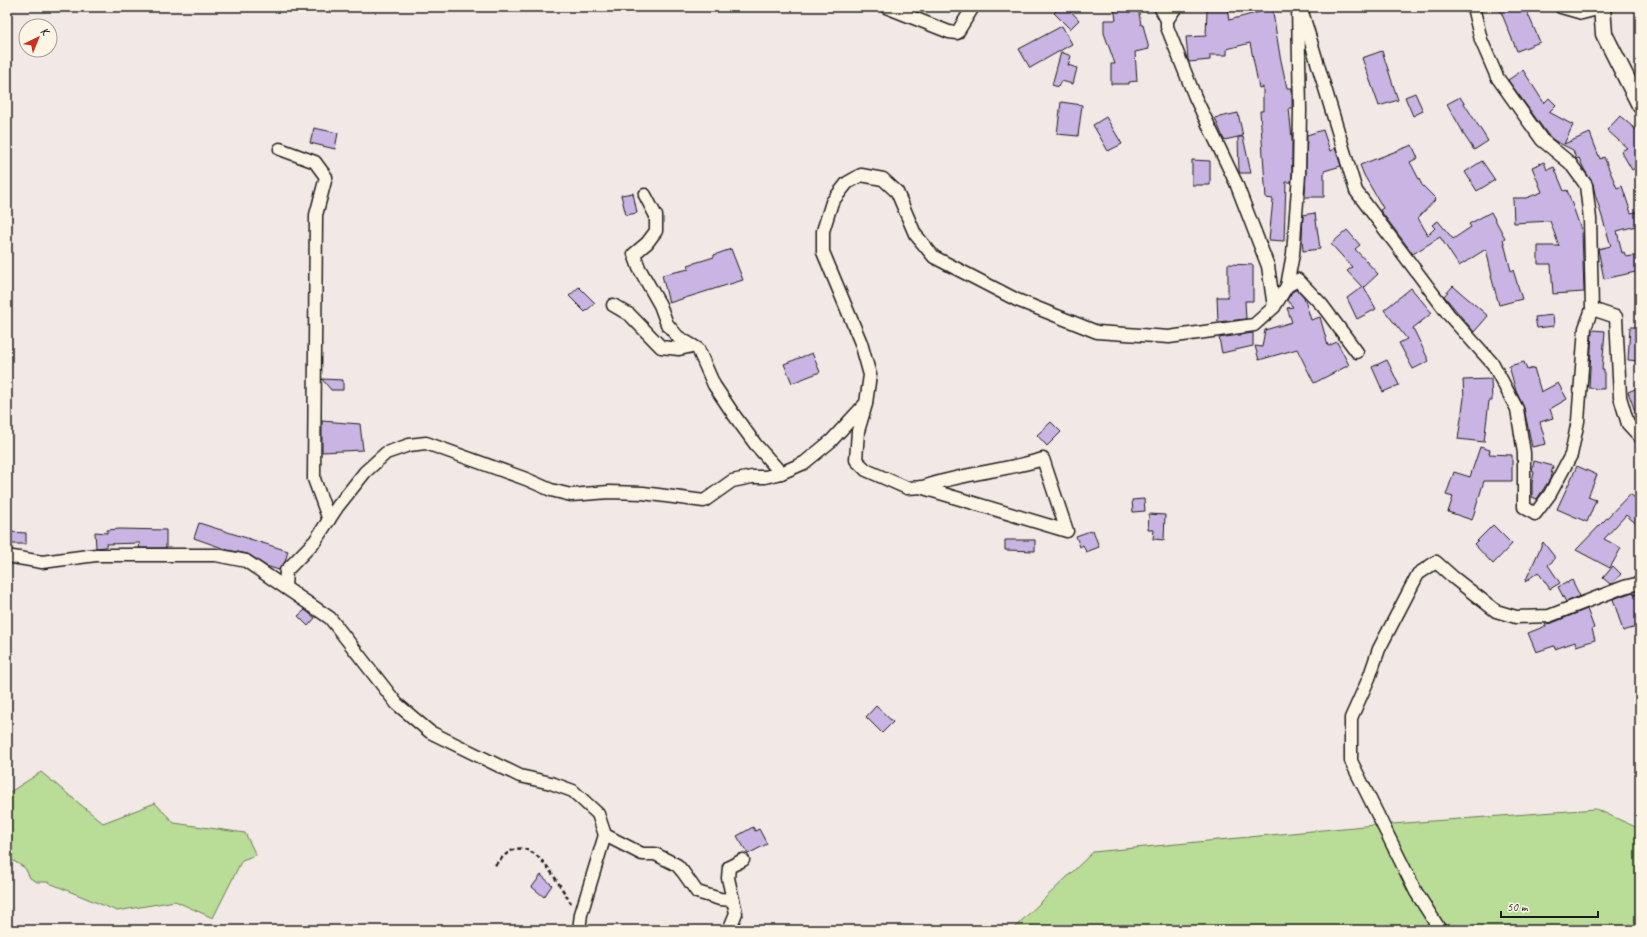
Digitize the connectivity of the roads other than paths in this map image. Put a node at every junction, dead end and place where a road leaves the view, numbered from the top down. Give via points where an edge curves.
1 (886, 7) edge
2 (973, 7) edge
3 (1160, 7) edge
4 (1176, 7) edge
5 (1300, 7) edge
6 (1473, 7) edge
7 (1562, 7) edge
8 (1601, 8) edge
9 (1167, 20) junction
10 (1640, 105) edge
11 (280, 149) dead end
12 (645, 195) dead end
13 (1287, 286) junction
14 (613, 305) dead end
15 (1274, 308) junction
16 (1592, 309) junction
17 (694, 346) junction
18 (1357, 352) dead end
19 (866, 403) junction
20 (1640, 437) edge
21 (781, 473) junction
22 (920, 487) junction
23 (328, 520) junction
24 (7, 556) edge
25 (1640, 583) edge
26 (285, 587) junction
27 (605, 835) junction
28 (743, 860) dead end
29 (732, 900) junction
30 (579, 930) edge
31 (729, 930) edge
32 (1440, 930) edge

1 - 2 street via 949,32 958,33
3 - 9 street
4 - 9 street
5 - 13 street via 1299,175 1293,254
5 - 16 street via 1356,191 1449,315 1493,364 1517,409 1524,453 1524,507 1535,514 1550,494 1571,455 1578,421 1585,328
6 - 16 street via 1481,40 1497,77 1542,140 1570,163 1586,185 1590,219
7 - 8 street via 1582,13
8 - 10 street via 1604,34
9 - 15 street via 1167,27 1195,97 1236,183 1268,266
11 - 23 street via 315,162 326,177 316,215 314,479
12 - 17 street via 656,216 656,232 647,244 634,254 667,324 678,337
13 - 15 street
13 - 18 street via 1298,280 1322,305
14 - 17 street via 630,315 661,347 679,349
15 - 19 street via 1254,325 1169,337 1097,332 1018,300 934,257 916,234 897,192 883,179 861,175 847,183 832,202 823,231 823,252 860,343 870,375
16 - 20 street via 1616,317 1620,397 1628,424
17 - 21 street via 698,349 714,385 734,415
19 - 21 street via 831,441 804,463
19 - 22 street via 858,431 856,460 866,470 884,479 907,488
21 - 23 street via 732,481 704,501 643,493 572,495 552,490 426,443 409,445 386,453 365,472
22 - 22 street via 1043,459 1067,531
23 - 26 street via 315,541 286,571
24 - 26 street via 42,562 96,555 216,555 246,561
25 - 32 street via 1549,616 1516,617 1496,611 1436,562 1418,574 1379,649 1351,718 1351,761 1416,892
26 - 27 street via 330,618 397,704 430,732 520,776 572,791 598,814
27 - 29 street via 642,854 655,854 677,866 697,892
27 - 30 street via 581,914
28 - 29 street via 729,867
29 - 31 street via 736,913

